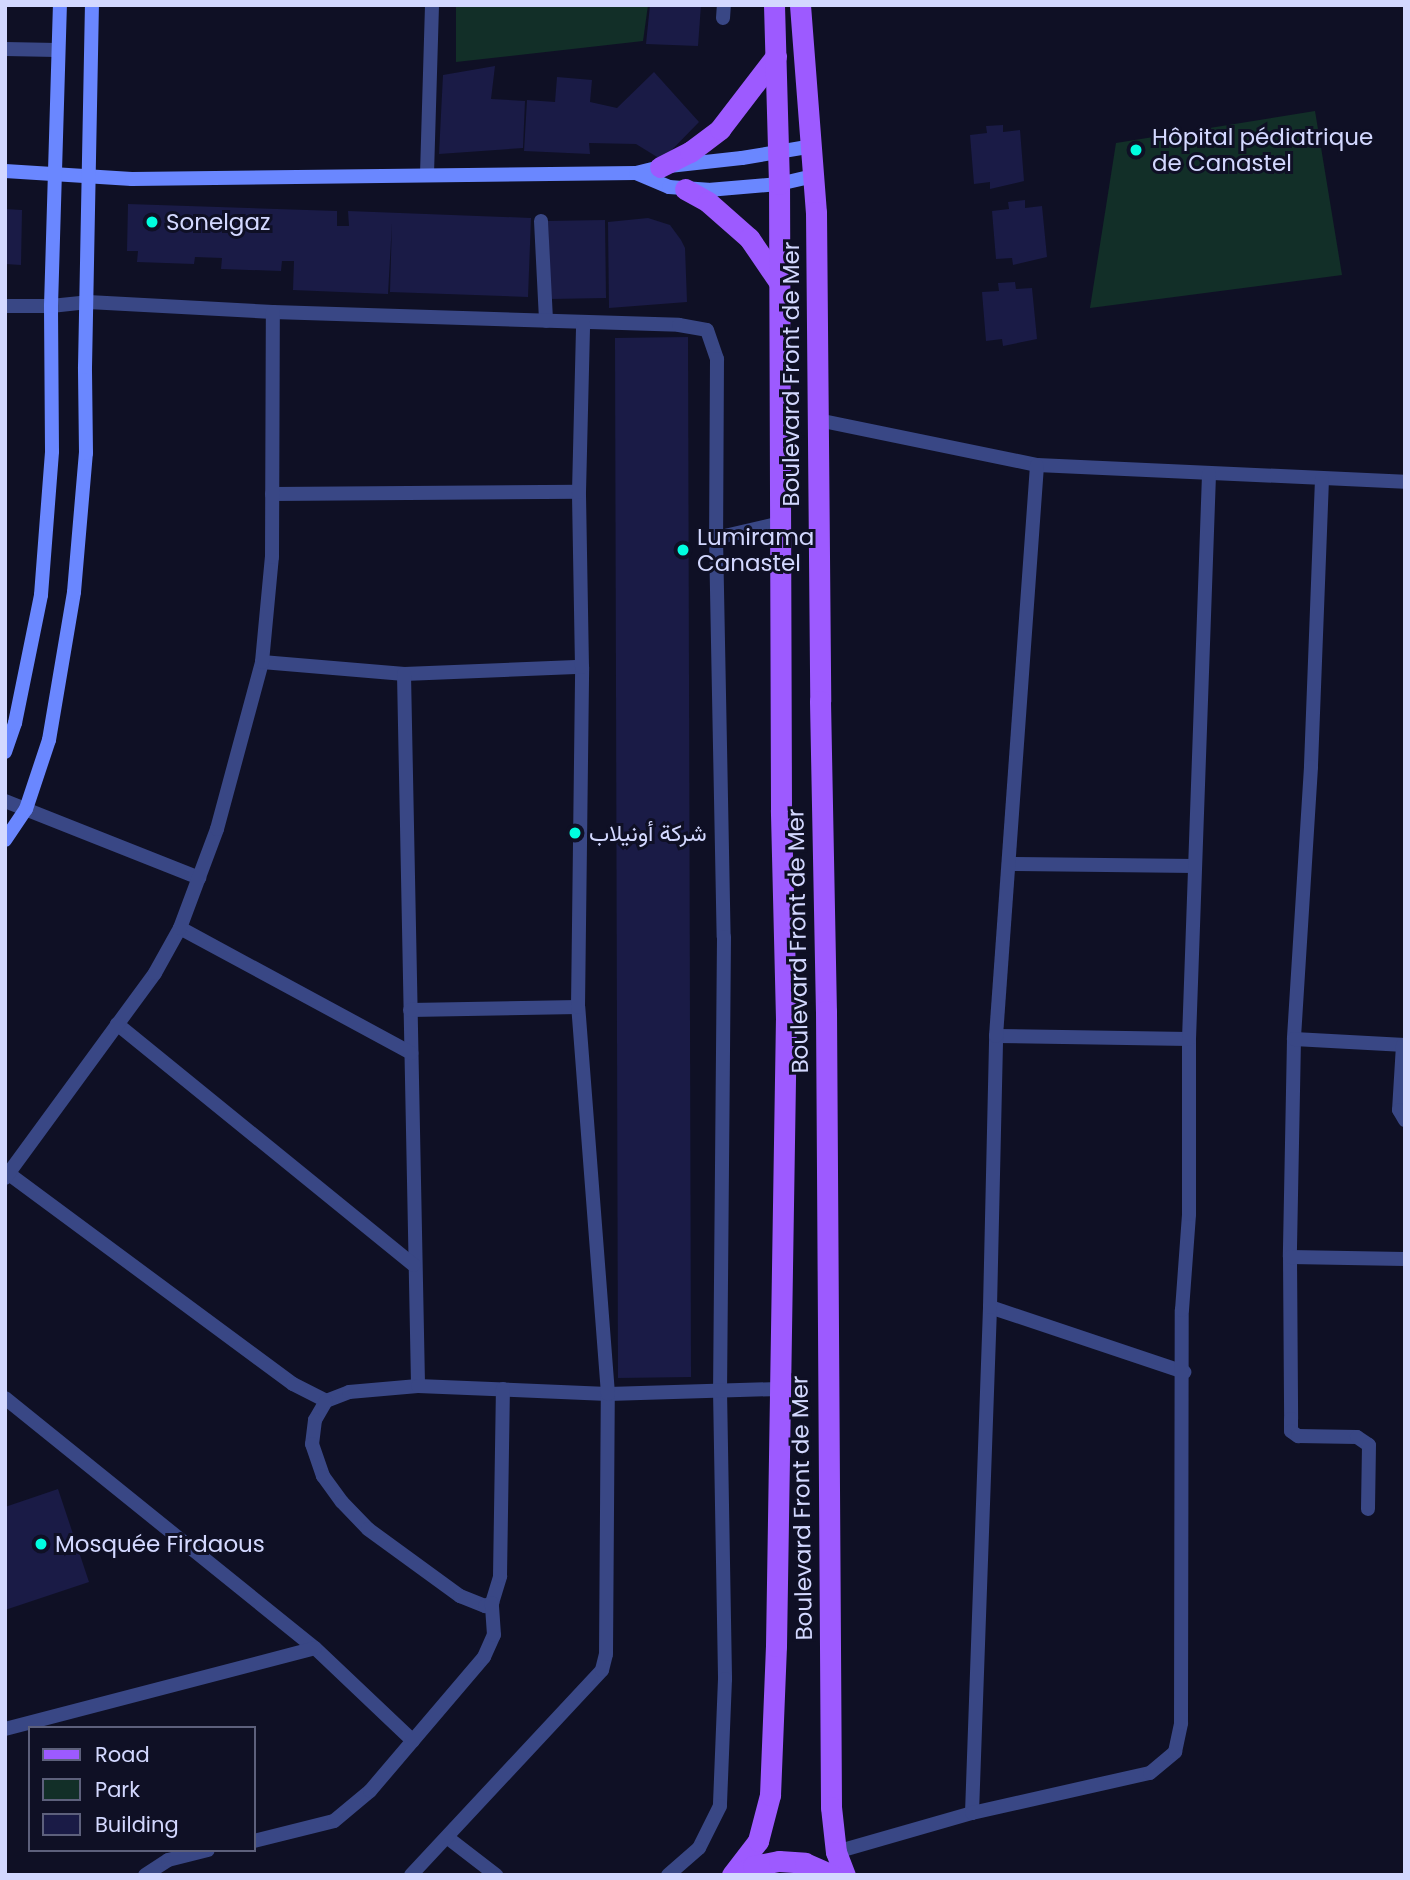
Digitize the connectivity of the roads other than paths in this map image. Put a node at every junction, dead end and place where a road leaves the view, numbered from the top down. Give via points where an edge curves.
1 (60, 5) edge
2 (92, 5) edge
3 (432, 5) edge
4 (774, 5) edge
5 (800, 5) edge
6 (5, 48) edge
7 (57, 50) junction
8 (776, 56) junction
9 (808, 100) junction
10 (777, 101) junction
11 (813, 146) junction
12 (778, 153) junction
13 (660, 167) junction
14 (5, 171) edge
15 (636, 173) junction
16 (427, 174) junction
17 (56, 175) junction
18 (814, 176) junction
19 (90, 178) junction
20 (779, 184) junction
21 (685, 189) junction
22 (541, 221) dead end
23 (779, 283) junction
24 (88, 302) junction
25 (5, 306) edge
26 (51, 306) junction
27 (272, 312) junction
28 (546, 321) junction
29 (583, 324) junction
30 (818, 420) junction
31 (1037, 466) junction
32 (1209, 474) junction
33 (1322, 479) junction
34 (1405, 482) edge
35 (579, 492) junction
36 (272, 494) junction
37 (781, 523) junction
38 (716, 538) junction
39 (262, 662) junction
40 (582, 667) junction
41 (404, 674) junction
42 (5, 752) edge
43 (5, 801) edge
44 (26, 809) junction
45 (5, 840) edge
46 (1009, 864) junction
47 (1195, 866) junction
48 (199, 878) junction
49 (180, 928) junction
50 (578, 1007) junction
51 (410, 1010) junction
52 (117, 1024) junction
53 (996, 1036) junction
54 (1189, 1039) junction
55 (1294, 1039) junction
56 (1404, 1045) edge
57 (411, 1053) junction
58 (1405, 1120) edge
59 (7, 1176) edge
60 (1290, 1257) junction
61 (1405, 1259) edge
62 (414, 1265) junction
63 (990, 1307) junction
64 (1184, 1372) junction
65 (418, 1386) junction
66 (503, 1389) junction
67 (780, 1389) junction
68 (720, 1390) junction
69 (608, 1394) junction
70 (5, 1398) edge
71 (326, 1401) junction
72 (1368, 1509) dead end
73 (492, 1604) junction
74 (315, 1648) junction
75 (5, 1729) edge
76 (413, 1741) junction
77 (972, 1813) junction
78 (448, 1838) junction
79 (256, 1840) edge
80 (200, 1852) edge
81 (836, 1852) junction
82 (145, 1875) edge
83 (411, 1875) edge
84 (496, 1875) edge
85 (668, 1875) edge
86 (735, 1875) edge
87 (832, 1875) edge
88 (845, 1875) edge

1 - 7 main road
2 - 19 main road
3 - 16 street
4 - 8 main road
5 - 9 main road, Boulevard Front de Mer
6 - 7 street
7 - 17 main road
8 - 10 main road
8 - 13 main road via 720,129
9 - 10 main road
9 - 11 main road, Boulevard Front de Mer
10 - 12 main road
11 - 12 main road
11 - 18 main road, Boulevard Front de Mer
12 - 13 main road
12 - 20 main road
13 - 15 main road
14 - 17 main road
15 - 16 main road
15 - 21 main road
16 - 19 main road
17 - 19 main road
17 - 26 main road
18 - 20 main road
18 - 30 main road, Boulevard Front de Mer
19 - 24 main road
20 - 21 main road
20 - 23 main road
21 - 23 main road via 749,238
22 - 28 street
23 - 37 main road
24 - 26 street
24 - 27 street
24 - 44 main road via 86,453 75,592 49,740
25 - 26 street
26 - 42 main road via 52,452 41,595
27 - 28 street
27 - 36 street
28 - 29 street
29 - 35 street
29 - 38 street via 679,325 707,330 717,359
30 - 31 street
30 - 81 main road, Boulevard Front de Mer via 831,1807
31 - 32 street
31 - 46 street
32 - 33 street
32 - 47 street
33 - 34 street
33 - 55 street
35 - 36 street
35 - 40 street
36 - 39 street via 272,557
37 - 38 street
37 - 67 main road via 786,1019
38 - 68 street via 724,937
39 - 41 street
39 - 48 street via 217,829
40 - 41 street
40 - 50 street
41 - 51 street
43 - 44 street
44 - 45 main road
44 - 48 street
46 - 47 street
46 - 53 street
47 - 54 street
48 - 49 street
49 - 52 street via 155,973
49 - 57 street
50 - 51 street
50 - 69 street
51 - 57 street
52 - 59 street
52 - 62 street
53 - 54 street
53 - 63 street
54 - 64 street
55 - 56 street
55 - 60 street
56 - 58 street via 1399,1110
57 - 62 street
59 - 71 street via 293,1384
60 - 61 street
60 - 72 street via 1291,1431 1302,1437 1347,1436 1365,1441 1370,1449
62 - 65 street
63 - 64 street
63 - 77 street
64 - 77 street via 1181,1723 1175,1752 1150,1773
65 - 66 street
65 - 71 street via 349,1392
66 - 69 street
66 - 73 street via 500,1576
67 - 68 street
67 - 86 main road via 770,1795 758,1841
68 - 69 street
68 - 85 street via 725,1679 720,1805 699,1848
69 - 78 street via 605,1663
70 - 74 street
71 - 73 street via 315,1420 312,1444 323,1476 342,1503 368,1529 460,1595 476,1605
73 - 76 street via 494,1635 484,1657
74 - 75 street
74 - 76 street
76 - 79 street via 370,1791 334,1821
77 - 81 street
78 - 83 street
78 - 84 street
80 - 82 street via 168,1860
81 - 88 main road, Boulevard Front de Mer
86 - 87 main road via 779,1861 805,1863

